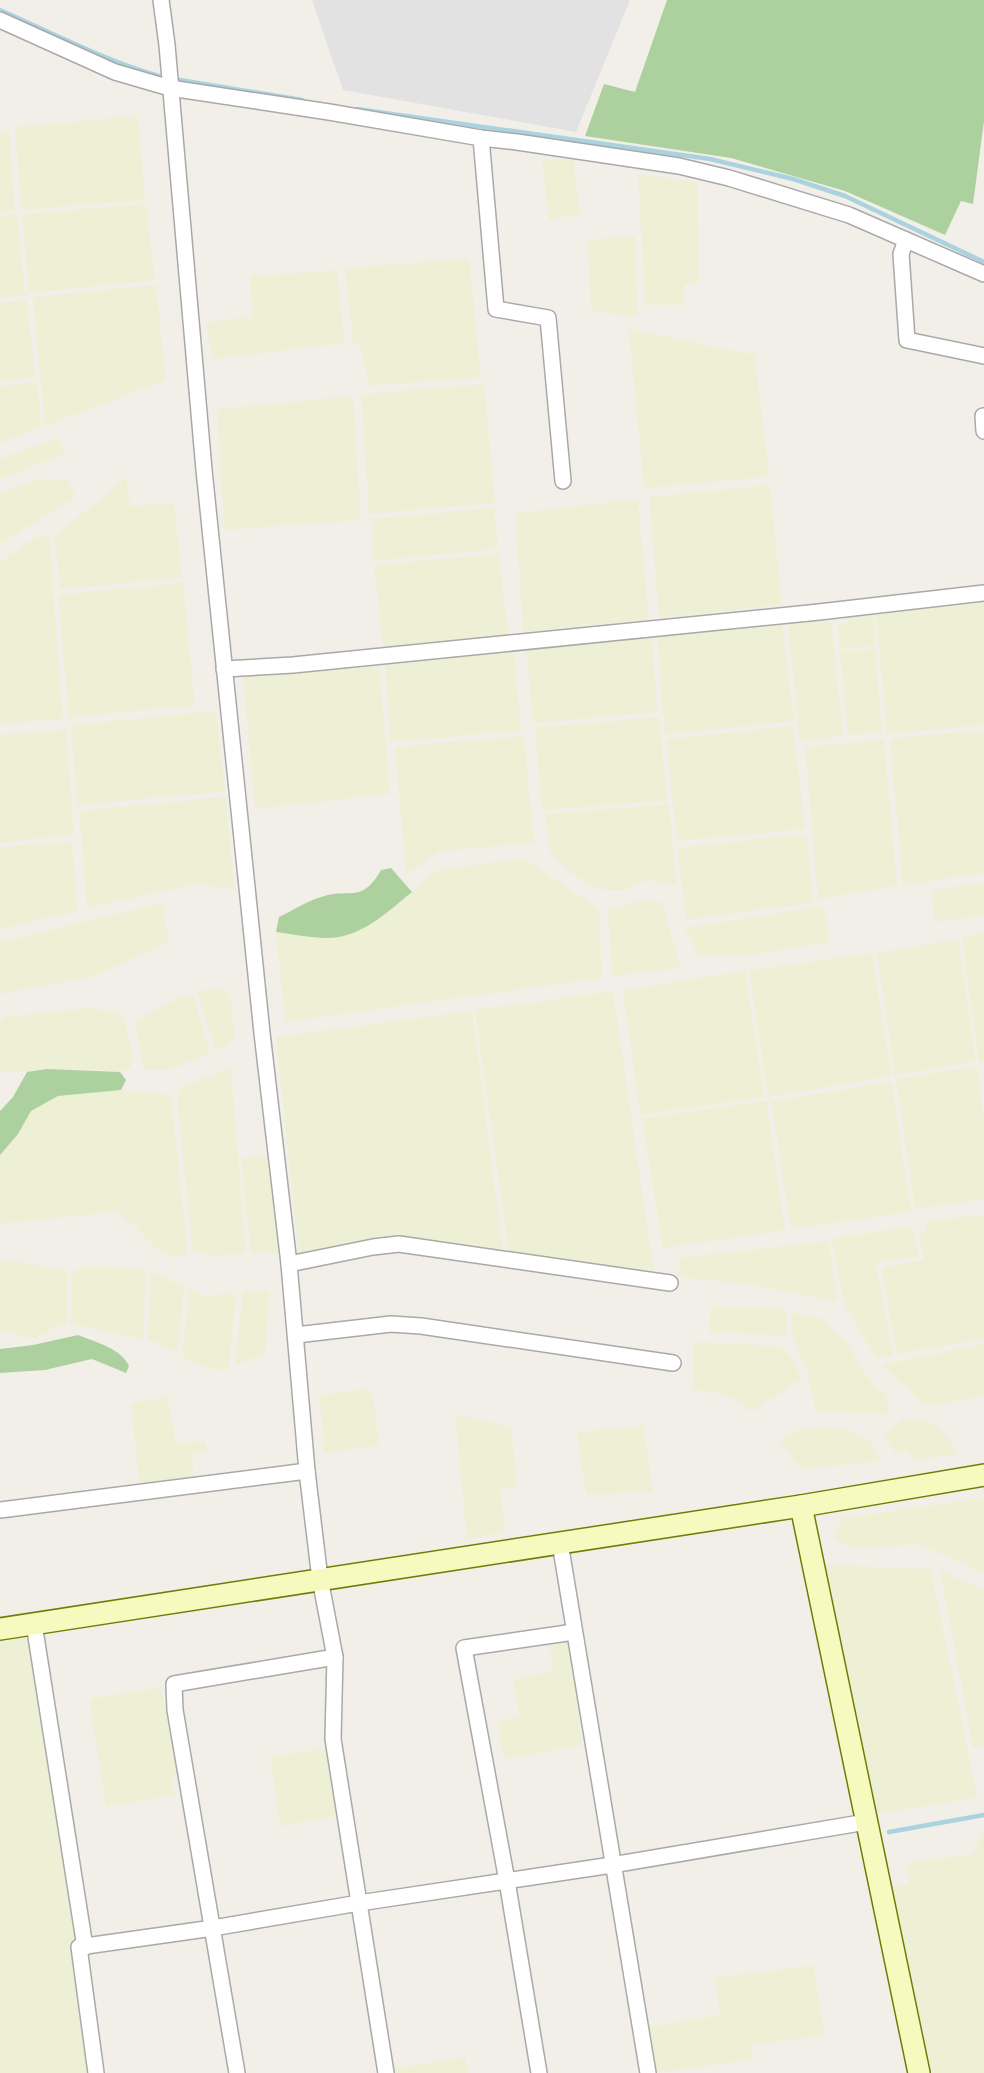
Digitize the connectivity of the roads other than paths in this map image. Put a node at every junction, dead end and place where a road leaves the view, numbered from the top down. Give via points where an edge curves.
1 (161, 0) edge
2 (0, 20) edge
3 (170, 88) junction
4 (481, 138) junction
5 (906, 240) junction
6 (984, 274) edge
7 (984, 356) edge
8 (563, 481) dead end
9 (984, 593) edge
10 (224, 669) junction
11 (289, 1264) junction
12 (670, 1283) dead end
13 (296, 1335) junction
14 (673, 1363) dead end
15 (307, 1471) junction
16 (984, 1475) edge
17 (801, 1506) junction
18 (0, 1510) edge
19 (560, 1543) junction
20 (320, 1579) junction
21 (34, 1624) junction
22 (0, 1629) edge
23 (574, 1632) junction
24 (335, 1657) junction
25 (866, 1822) junction
26 (612, 1865) junction
27 (507, 1881) junction
28 (359, 1903) junction
29 (213, 1928) junction
30 (85, 1947) junction
31 (96, 2073) edge
32 (237, 2073) edge
33 (386, 2073) edge
34 (538, 2073) edge
35 (648, 2073) edge
36 (919, 2073) edge

1 - 3 street
2 - 3 street via 115,72
3 - 4 street
3 - 10 street
4 - 5 street via 679,166 849,215
4 - 8 street via 496,309 548,318
5 - 6 street
5 - 7 street via 901,254 907,340
9 - 10 street
10 - 11 street
11 - 12 street via 399,1244
11 - 13 street
13 - 14 street via 391,1323
13 - 15 street
15 - 18 street
15 - 20 street
16 - 17 street
17 - 19 street
17 - 25 street
19 - 20 street
19 - 23 street
20 - 21 street
20 - 24 street
21 - 22 street
21 - 30 street
23 - 26 street
23 - 27 street via 464,1648
24 - 28 street via 333,1739
24 - 29 street via 174,1684 175,1710
25 - 26 street
25 - 36 street
26 - 27 street
26 - 35 street
27 - 28 street
27 - 34 street
28 - 29 street
28 - 33 street
29 - 30 street
29 - 32 street
30 - 31 street via 79,1947

